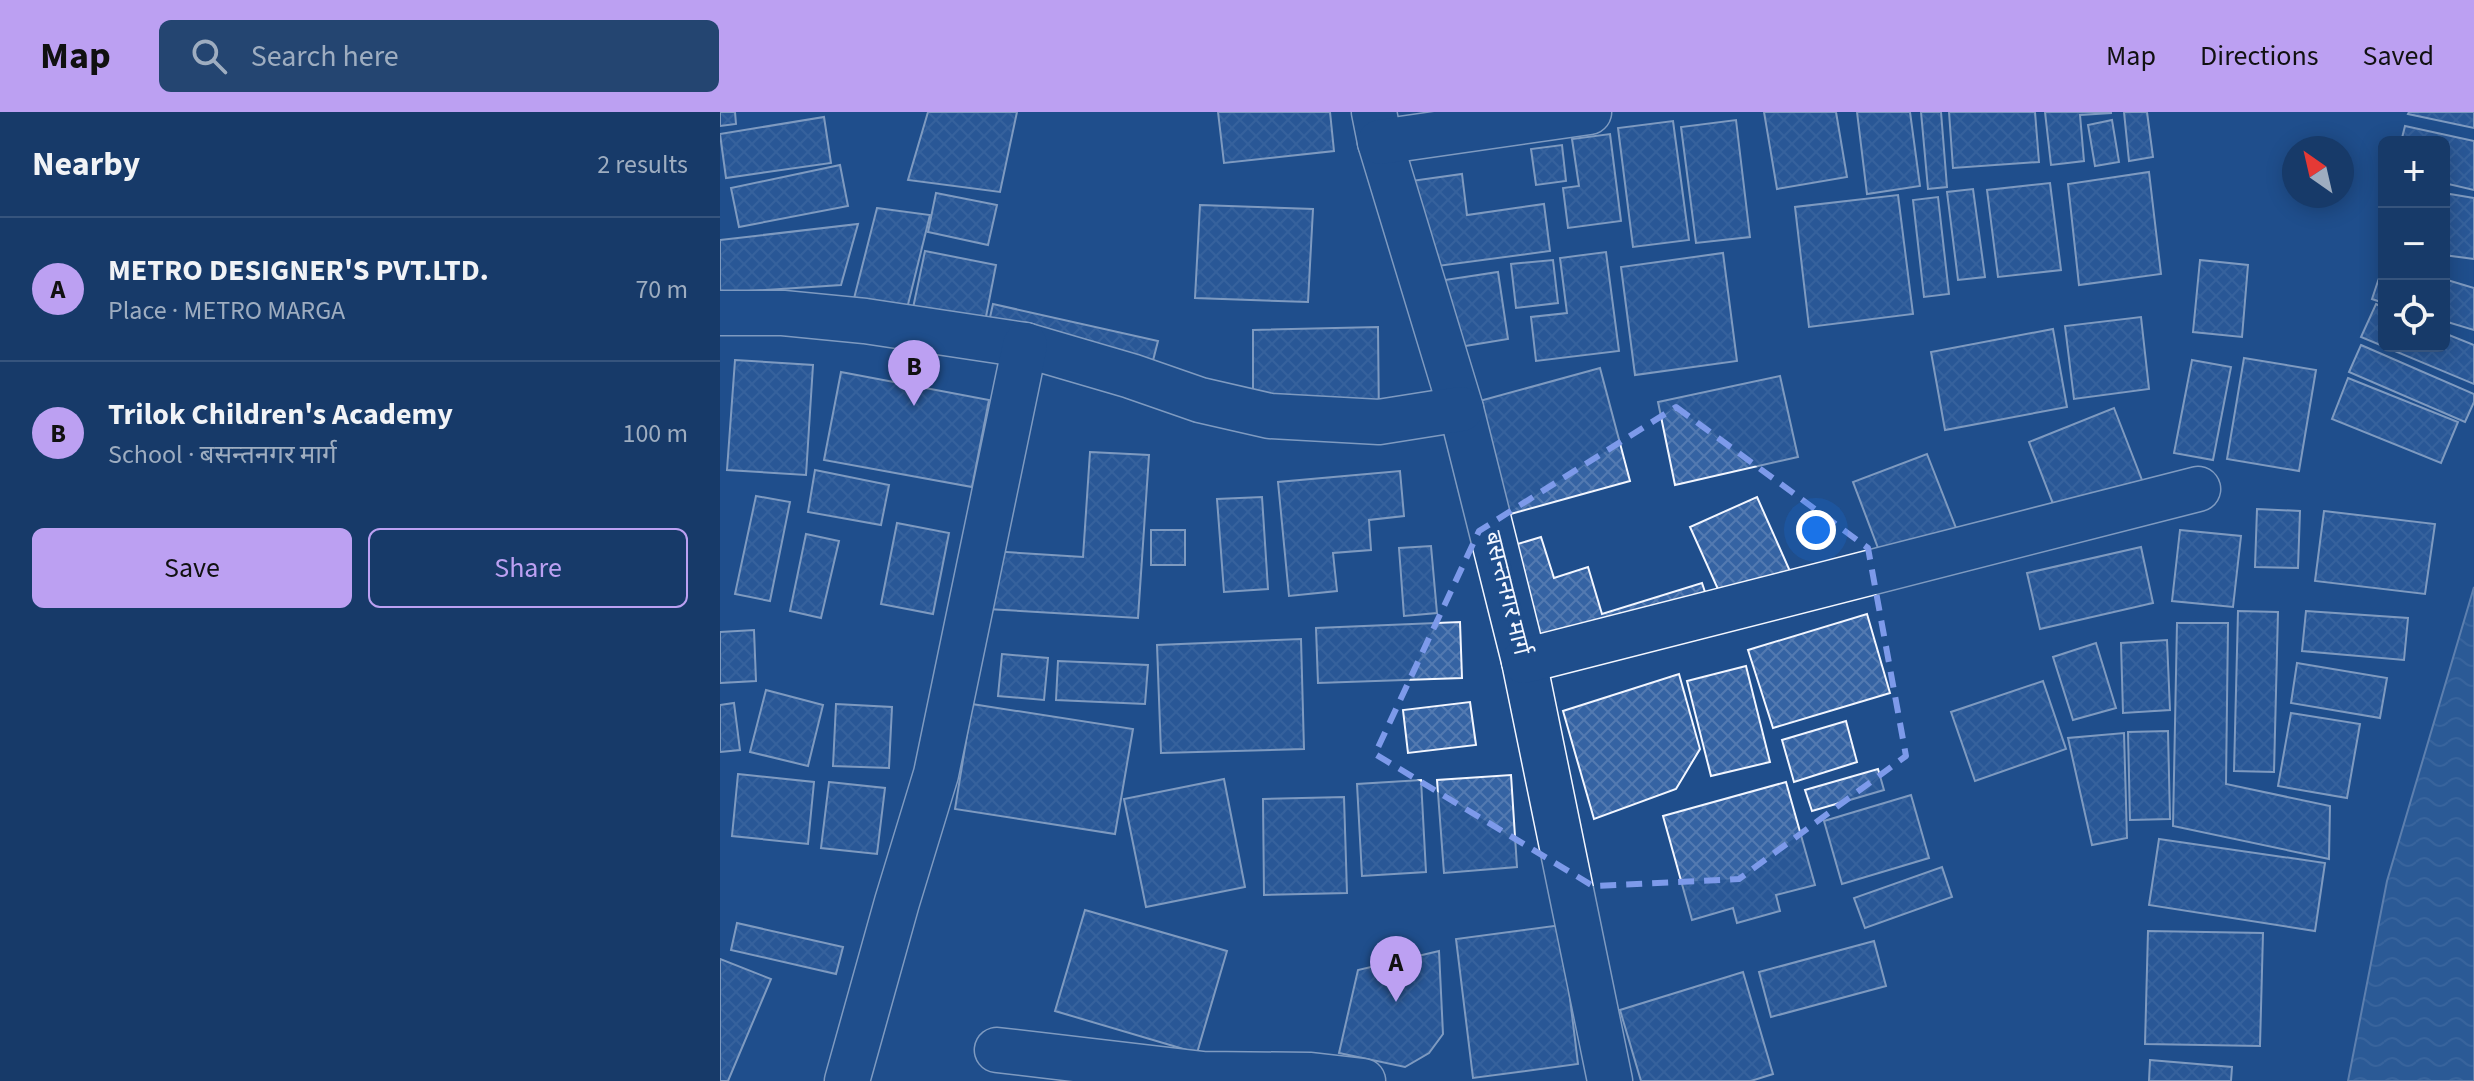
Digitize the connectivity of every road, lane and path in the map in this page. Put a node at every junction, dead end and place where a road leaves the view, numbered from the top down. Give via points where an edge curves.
1 (1589, 112) edge
2 (1377, 127) edge
3 (720, 313) edge
4 (1025, 345) junction
5 (1461, 409) junction
6 (2198, 489) dead end
7 (1524, 661) junction
8 (997, 1050) dead end
9 (847, 1081) edge
10 (1363, 1081) edge
11 (1610, 1081) edge

1 - 2 street
2 - 5 street, बसन्तनगर मार्ग
3 - 4 street via 865,321
4 - 5 street via 1200,400 1270,416 1379,422
4 - 9 street via 939,759
5 - 7 street, बसन्तनगर मार्ग
6 - 7 street
7 - 11 street, बसन्तनगर मार्ग
8 - 10 street via 1203,1074

